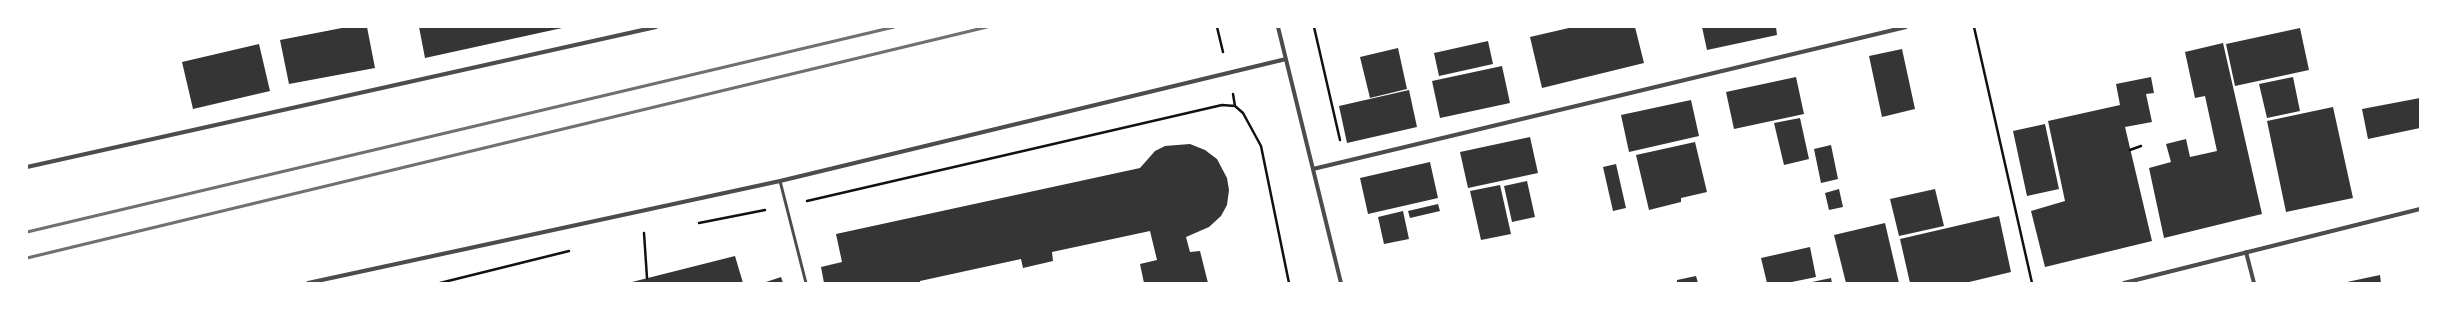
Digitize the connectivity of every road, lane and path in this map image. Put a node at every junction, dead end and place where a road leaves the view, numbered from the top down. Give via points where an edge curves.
1 (656, 27) edge
2 (1278, 27) edge
3 (1314, 27) edge
4 (1906, 27) edge
5 (1974, 27) edge
6 (1286, 59) junction
7 (2140, 146) dead end
8 (2130, 150) dead end
9 (1345, 162) junction
10 (27, 167) edge
11 (1313, 169) junction
12 (780, 181) junction
13 (787, 206) junction
14 (2420, 209) edge
15 (643, 211) junction
16 (691, 225) dead end
17 (652, 232) dead end
18 (644, 233) junction
19 (636, 235) dead end
20 (576, 250) dead end
21 (2246, 252) junction
22 (647, 278) dead end
23 (326, 281) edge
24 (308, 283) edge
25 (440, 283) edge
26 (806, 283) edge
27 (1289, 283) edge
28 (1341, 283) edge
29 (2032, 283) edge
30 (2124, 283) edge
31 (2254, 283) edge

1 - 10 street
2 - 6 street
3 - 9 path
4 - 9 street
5 - 29 path
6 - 11 street
6 - 12 street
7 - 8 path
9 - 11 street
11 - 28 street
12 - 13 lane
12 - 15 street
13 - 16 path
13 - 26 lane
13 - 27 path via 1222,105 1235,106 1243,113 1262,146
14 - 21 street
15 - 18 path
15 - 23 street
17 - 18 path
18 - 19 path
18 - 22 path
20 - 25 path
21 - 30 street
21 - 31 street
23 - 24 street

